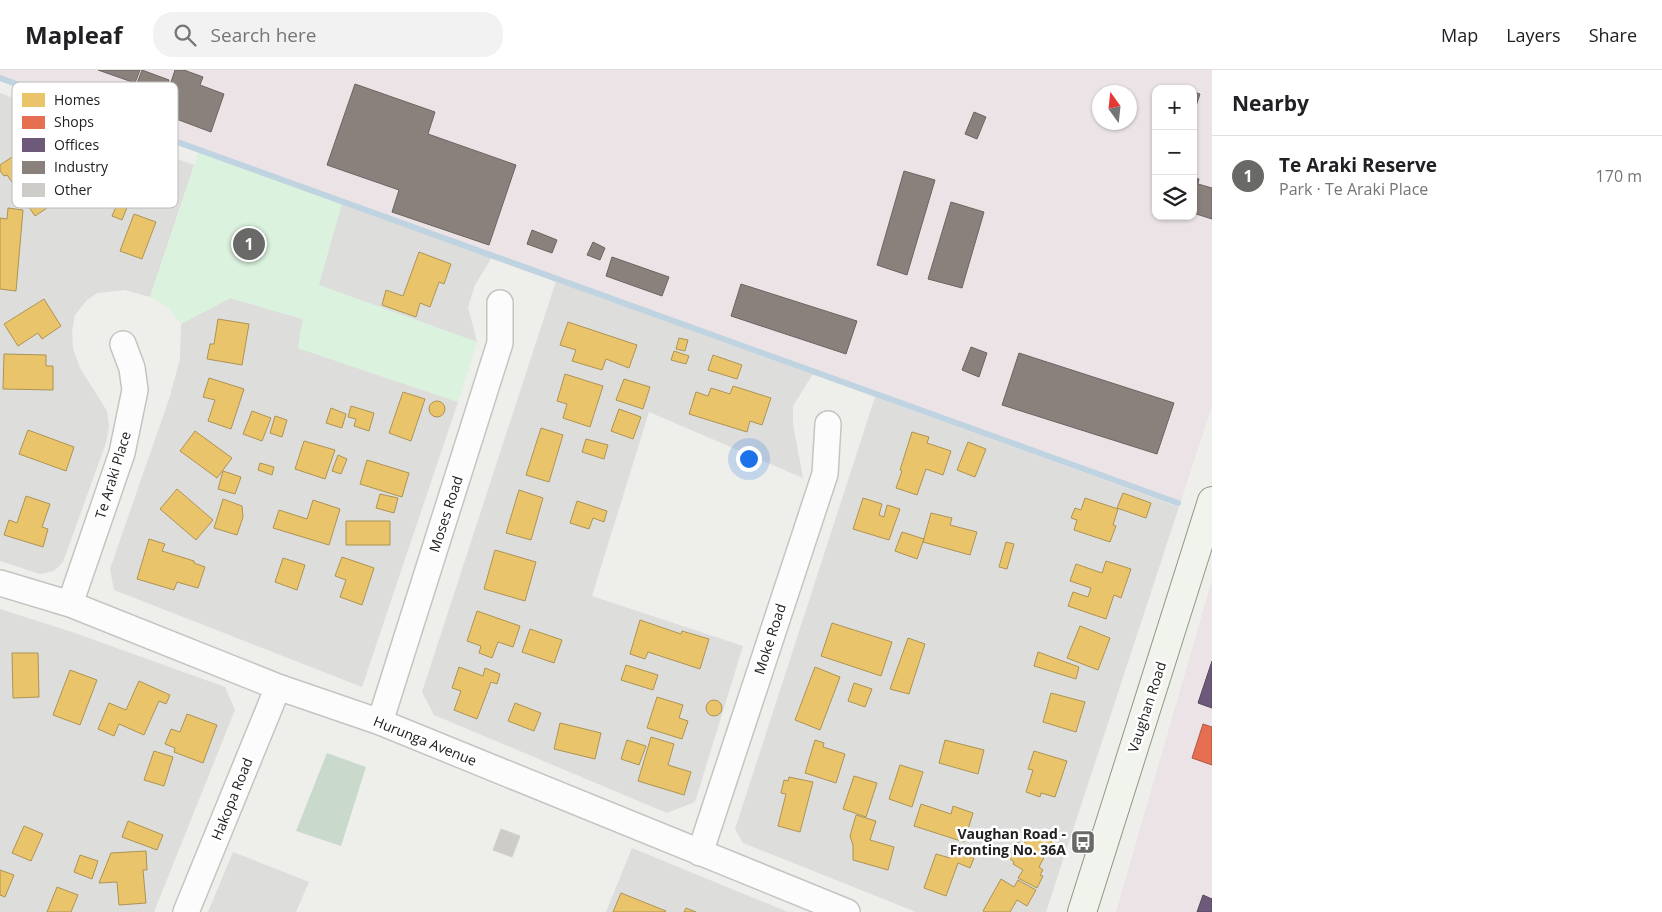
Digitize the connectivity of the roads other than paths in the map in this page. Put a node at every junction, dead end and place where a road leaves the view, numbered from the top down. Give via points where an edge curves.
1 (500, 303) dead end
2 (123, 344) dead end
3 (828, 424) dead end
4 (1212, 501) edge
5 (0, 583) edge
6 (70, 604) junction
7 (278, 687) junction
8 (380, 722) junction
9 (700, 853) junction
10 (186, 912) edge
11 (847, 912) edge
12 (1082, 912) edge

1 - 8 street, Moses Road via 500,343
2 - 6 street, Te Araki Place via 132,368 135,390 122,452
3 - 9 street, Moke Road via 825,474
4 - 12 street, Vaughan Road
5 - 6 street, Hurunga Avenue
6 - 7 street, Hurunga Avenue
7 - 8 street, Hurunga Avenue
7 - 10 street, Hakopa Road
8 - 9 street, Hurunga Avenue
9 - 11 street, Hurunga Avenue

